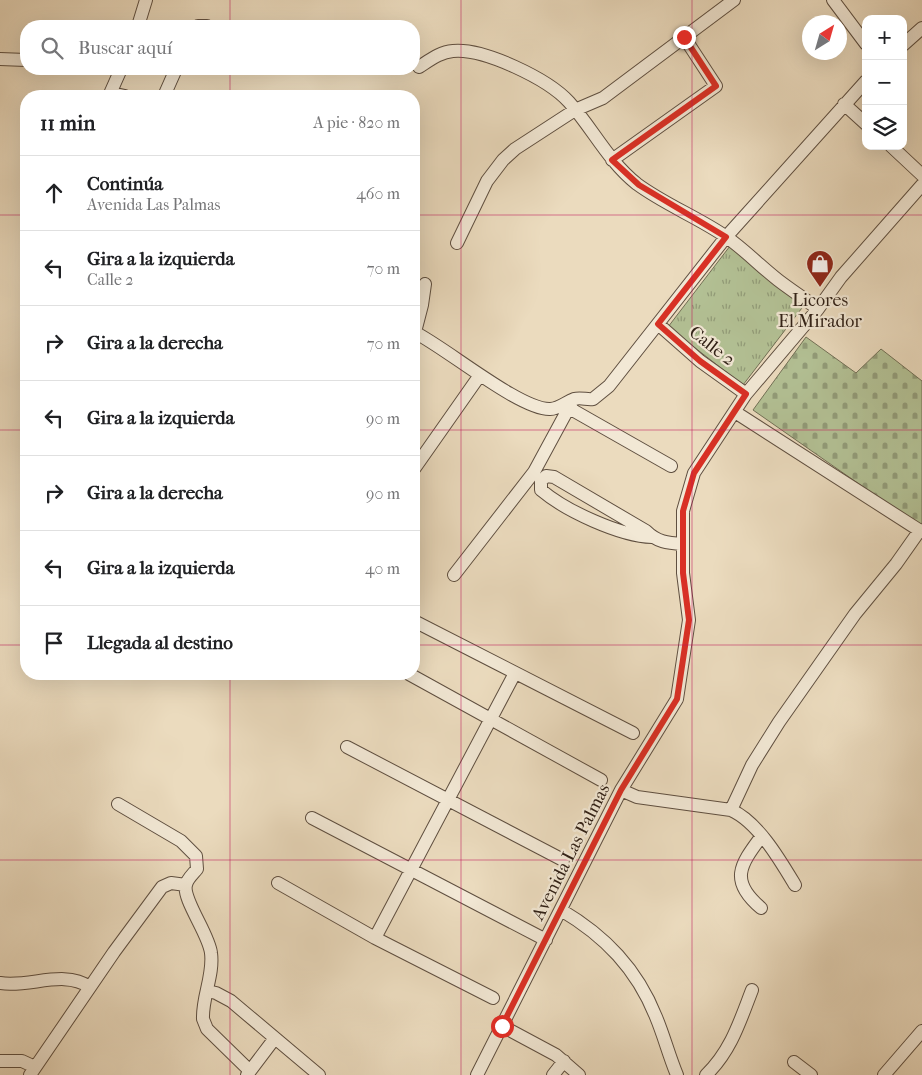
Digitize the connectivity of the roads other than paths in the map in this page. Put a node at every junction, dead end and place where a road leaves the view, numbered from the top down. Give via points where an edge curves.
1 (146, 0) edge
2 (833, 0) edge
3 (725, 2) edge
4 (140, 20) edge
5 (922, 28) edge
6 (684, 37) junction
7 (862, 39) edge
8 (907, 41) edge
9 (0, 59) edge
10 (20, 60) edge
11 (420, 66) edge
12 (118, 75) edge
13 (173, 75) edge
14 (862, 85) edge
15 (112, 90) edge
16 (167, 90) edge
17 (844, 104) junction
18 (575, 110) junction
19 (862, 120) edge
20 (894, 150) edge
21 (612, 160) junction
22 (922, 175) edge
23 (922, 185) edge
24 (726, 237) junction
25 (457, 243) dead end
26 (425, 284) dead end
27 (818, 309) junction
28 (420, 312) edge
29 (658, 324) junction
30 (420, 336) edge
31 (480, 375) junction
32 (746, 394) junction
33 (571, 404) junction
34 (735, 412) junction
35 (420, 460) edge
36 (671, 466) dead end
37 (921, 531) edge
38 (652, 537) junction
39 (682, 544) junction
40 (454, 575) dead end
41 (420, 624) edge
42 (515, 673) junction
43 (419, 680) edge
44 (490, 719) junction
45 (633, 733) dead end
46 (347, 747) dead end
47 (601, 780) dead end
48 (621, 790) junction
49 (447, 800) junction
50 (118, 804) dead end
51 (731, 810) junction
52 (312, 818) dead end
53 (761, 837) junction
54 (563, 860) dead end
55 (411, 868) junction
56 (278, 883) dead end
57 (186, 885) junction
58 (795, 885) dead end
59 (761, 908) dead end
60 (561, 910) junction
61 (375, 938) junction
62 (546, 940) junction
63 (0, 983) edge
64 (90, 986) junction
65 (752, 990) dead end
66 (207, 991) junction
67 (492, 998) dead end
68 (502, 1026) junction
69 (922, 1031) edge
70 (275, 1038) junction
71 (0, 1061) edge
72 (564, 1061) junction
73 (794, 1062) dead end
74 (32, 1071) edge
75 (249, 1073) edge
76 (319, 1075) edge
77 (477, 1075) edge
78 (553, 1075) edge
79 (579, 1075) edge
80 (676, 1075) edge
81 (706, 1075) edge
82 (811, 1075) edge
83 (884, 1075) edge

1 - 4 street
2 - 7 street
3 - 6 street
5 - 8 street
6 - 18 street via 603,98
6 - 21 street via 716,86
9 - 10 street
11 - 18 street via 445,52 478,53 549,86
12 - 15 street
13 - 16 street
14 - 17 street
17 - 19 street
17 - 24 street
18 - 21 street
18 - 25 street via 503,160 487,181
20 - 22 street
21 - 24 street via 639,185
23 - 27 street, Avenida Las Palmas via 841,277
24 - 27 street
24 - 29 street
26 - 28 street
27 - 32 street, Avenida Las Palmas
29 - 32 street, Calle 2 via 700,361
29 - 33 street via 601,394
30 - 31 street
31 - 33 street via 540,408
31 - 35 street
32 - 34 street, Avenida Las Palmas
33 - 36 street
33 - 40 street via 534,472
34 - 37 street
34 - 39 street, Avenida Las Palmas via 694,473 683,511
37 - 51 street via 855,614 779,722 752,765
38 - 38 street via 639,537 573,513 541,490 541,480 546,476 554,477
38 - 39 street via 662,542
39 - 48 street, Avenida Las Palmas via 689,620 677,699
41 - 42 street
42 - 44 street
42 - 45 street
43 - 44 street
44 - 47 street
44 - 49 street
46 - 49 street
48 - 51 street via 637,797
48 - 60 street, Avenida Las Palmas
49 - 54 street
49 - 55 street
50 - 57 street via 193,852 198,865
51 - 53 street via 745,817
52 - 55 street
53 - 58 street
53 - 59 street via 744,859 741,870 745,889
55 - 61 street
55 - 62 street
56 - 61 street
57 - 64 street via 171,883 162,887
57 - 66 street via 189,902 203,927 212,955
60 - 62 street, Avenida Las Palmas
60 - 80 street via 592,930 626,962 651,1004
61 - 67 street
62 - 68 street, Avenida Las Palmas
63 - 64 street via 66,979
64 - 74 street
65 - 81 street via 733,1042
66 - 70 street via 216,992 231,1001
66 - 75 street via 202,1014 204,1024
68 - 72 street
68 - 77 street, Avenida Las Palmas
69 - 83 street
70 - 75 street
70 - 76 street
71 - 74 street via 22,1061
72 - 78 street
72 - 79 street
73 - 82 street

